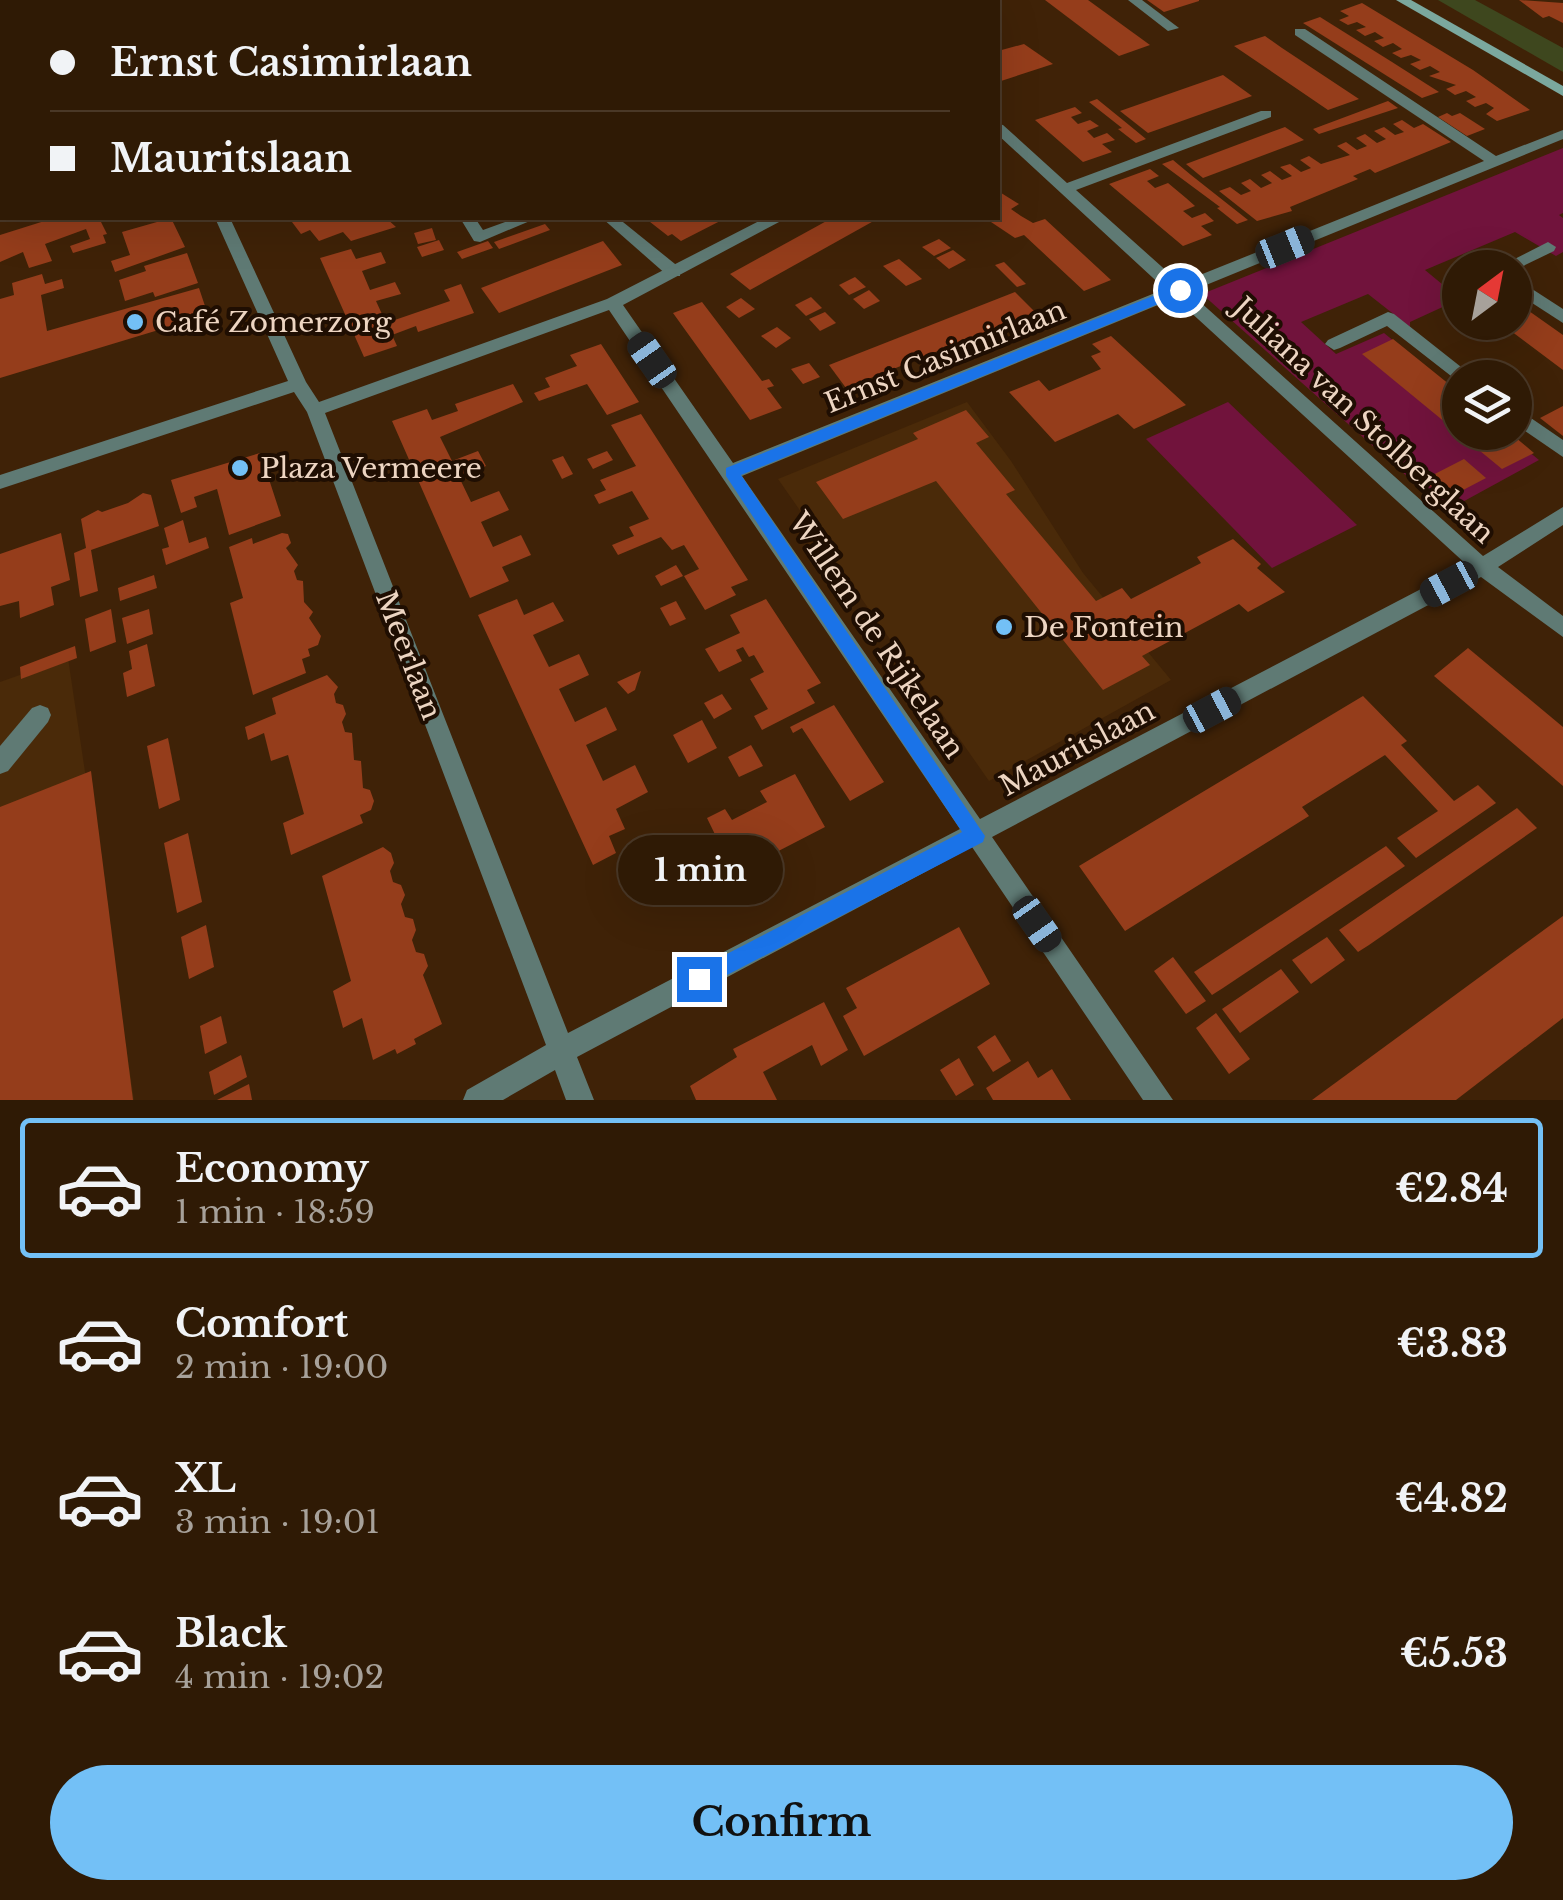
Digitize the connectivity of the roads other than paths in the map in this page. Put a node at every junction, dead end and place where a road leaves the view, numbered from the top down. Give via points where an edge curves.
1 (1134, 0) edge
2 (1402, 0) edge
3 (1172, 28) dead end
4 (1300, 32) dead end
5 (1563, 92) edge
6 (1266, 114) dead end
7 (1000, 130) edge
8 (1563, 134) edge
9 (1494, 161) junction
10 (1068, 188) junction
11 (223, 220) edge
12 (468, 220) edge
13 (524, 220) edge
14 (612, 220) edge
15 (772, 220) edge
16 (1548, 247) dead end
17 (1532, 255) edge
18 (674, 272) junction
19 (1180, 290) junction
20 (1532, 296) edge
21 (613, 303) junction
22 (1563, 317) edge
23 (1334, 344) dead end
24 (1443, 360) edge
25 (298, 384) junction
26 (315, 410) junction
27 (1532, 427) edge
28 (1563, 450) edge
29 (731, 472) junction
30 (0, 482) edge
31 (1563, 515) edge
32 (1482, 566) junction
33 (1563, 628) edge
34 (40, 714) dead end
35 (0, 764) edge
36 (976, 836) junction
37 (561, 1051) junction
38 (477, 1100) edge
39 (580, 1100) edge
40 (1159, 1100) edge

1 - 3 street
2 - 5 main road
4 - 9 street
6 - 10 street
7 - 10 street, Juliana van Stolberglaan
8 - 9 street, Ernst Casimirlaan
9 - 19 street, Ernst Casimirlaan
10 - 19 street, Juliana van Stolberglaan
11 - 25 street, Meerlaan
12 - 13 street via 480,236
14 - 18 street
15 - 18 street
16 - 17 street
18 - 21 street
19 - 29 street, Ernst Casimirlaan
19 - 32 street, Juliana van Stolberglaan
20 - 22 street
21 - 26 street
21 - 29 street, Willem de Rijkelaan
23 - 24 street via 1388,318
25 - 26 street, Meerlaan
25 - 30 street
26 - 37 street, Meerlaan
27 - 28 street
29 - 36 street, Willem de Rijkelaan
31 - 32 street, Mauritslaan
32 - 33 street, Juliana van Stolberglaan
32 - 36 street, Mauritslaan
34 - 35 street
36 - 37 street, Mauritslaan
36 - 40 street, Willem de Rijkelaan
37 - 38 street, Mauritslaan
37 - 39 street, Meerlaan

